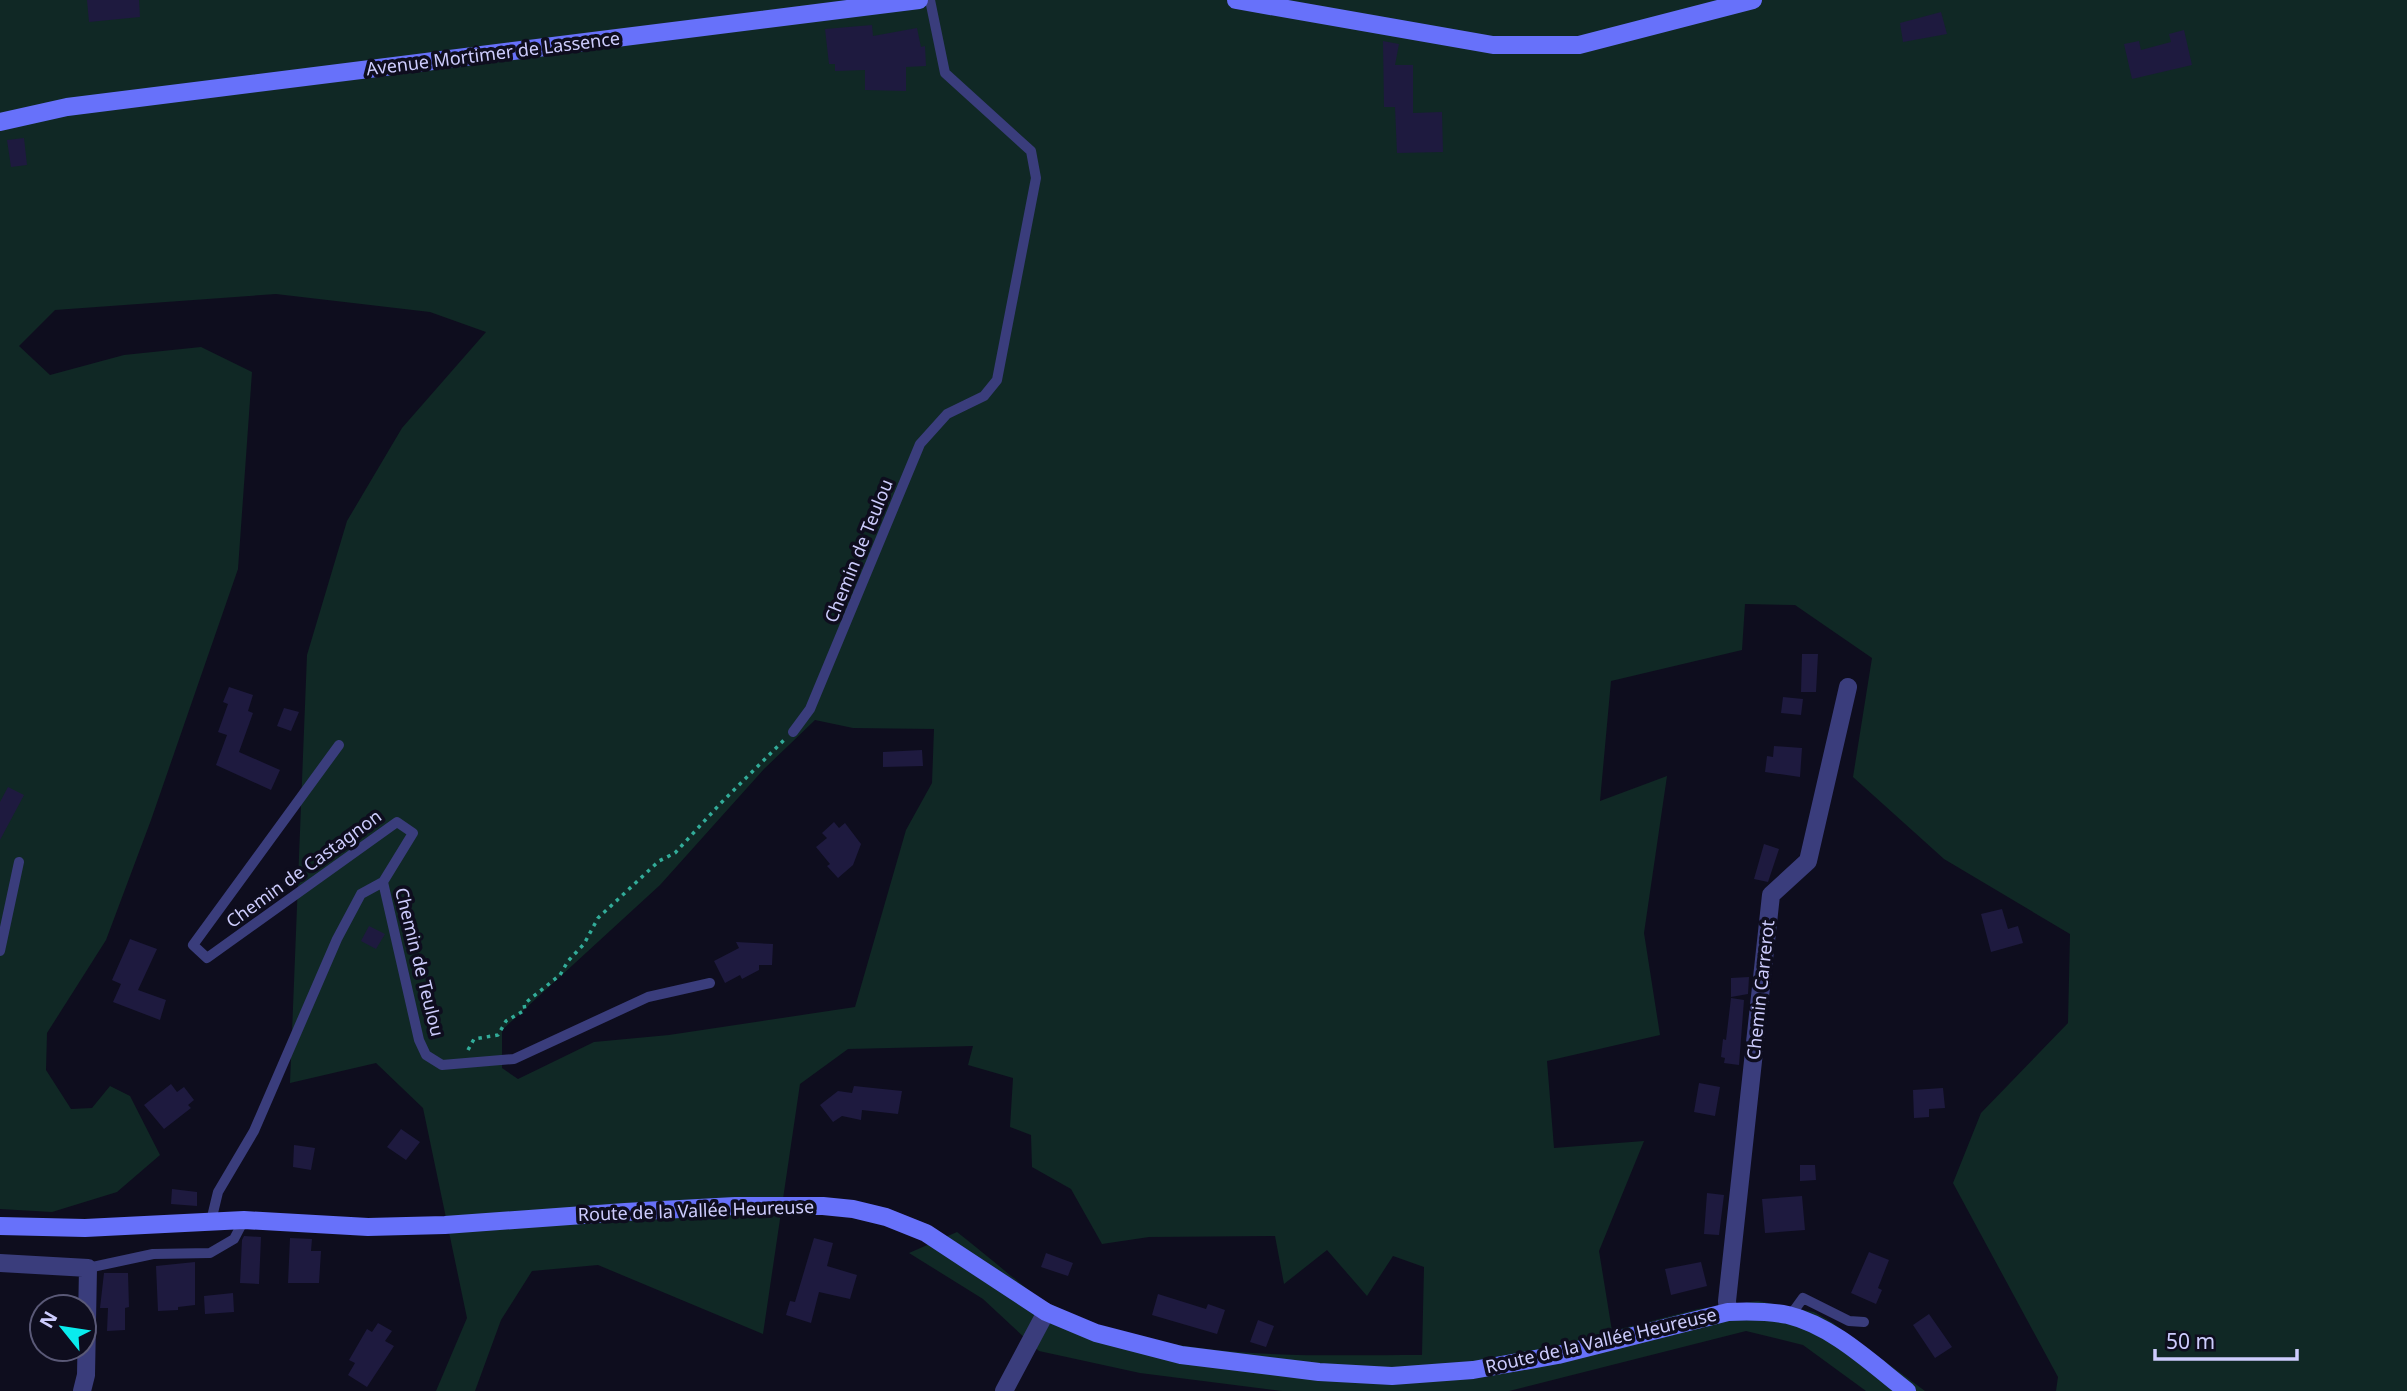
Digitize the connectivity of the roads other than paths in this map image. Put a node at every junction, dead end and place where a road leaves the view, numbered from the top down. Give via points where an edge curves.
1 (919, 0) edge
2 (930, 0) edge
3 (1236, 0) edge
4 (1754, 0) edge
5 (0, 122) edge
6 (1848, 687) dead end
7 (793, 732) road end
8 (338, 745) dead end
9 (19, 862) dead end
10 (383, 882) junction
11 (0, 951) edge
12 (710, 984) dead end
13 (244, 1220) junction
14 (211, 1221) junction
15 (0, 1226) edge
16 (0, 1263) edge
17 (88, 1268) junction
18 (1046, 1312) junction
19 (1728, 1312) junction
20 (1790, 1316) junction
21 (1864, 1322) dead end
22 (82, 1391) edge
23 (1004, 1391) edge
24 (1907, 1391) edge

1 - 5 street, Avenue Mortimer de Lassence via 66,107
2 - 7 lane, Chemin de Teulou via 945,73 1031,151 1036,178 997,380 984,396 947,414 920,444 810,709
3 - 4 street via 1493,45 1579,45
6 - 19 street, Chemin Carrerot via 1808,861 1771,895
8 - 10 lane, Chemin de Castagnon via 193,945 206,958 397,822 413,833
9 - 11 lane
10 - 12 lane, Chemin de Teulou via 419,1040 426,1055 443,1065 514,1059 648,997
10 - 14 lane, Chemin de Castagnon via 361,894 337,939 254,1131 218,1192
13 - 14 street, Route de la Vallée Heureuse
13 - 17 lane via 234,1240 210,1253 153,1254
13 - 18 street, Route de la Vallée Heureuse via 368,1227 735,1206 853,1209 926,1233
14 - 15 street, Route de la Vallée Heureuse via 85,1228
16 - 17 street
17 - 22 street
18 - 19 street, Route de la Vallée Heureuse via 1096,1333 1181,1355 1392,1376 1473,1370 1558,1355
18 - 23 street
19 - 20 street, Route de la Vallée Heureuse
20 - 21 lane via 1803,1298 1849,1321
20 - 24 street, Route de la Vallée Heureuse via 1827,1332

